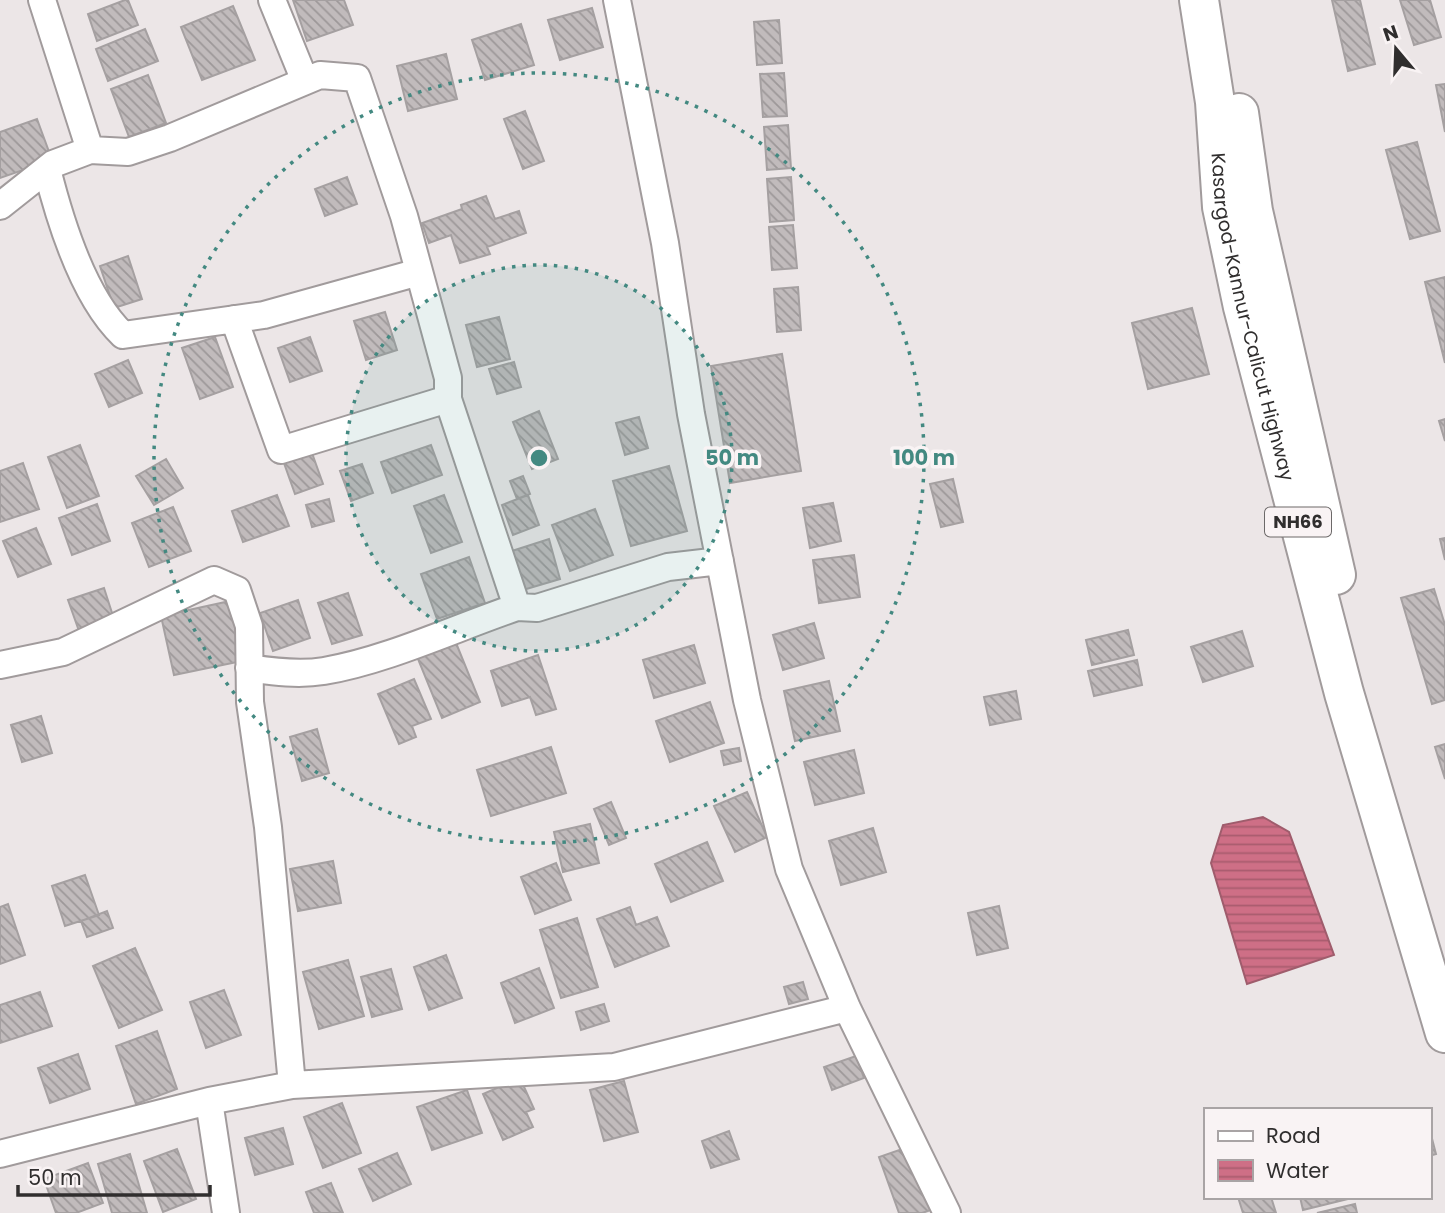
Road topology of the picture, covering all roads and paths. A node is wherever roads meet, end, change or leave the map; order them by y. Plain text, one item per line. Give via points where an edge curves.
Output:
1 (42, 0) edge
2 (272, 0) edge
3 (617, 0) edge
4 (1199, 0) edge
5 (1225, 0) edge
6 (304, 81) junction
7 (90, 150) junction
8 (47, 169) junction
9 (0, 206) edge
10 (419, 272) junction
11 (234, 319) junction
12 (448, 399) junction
13 (720, 561) junction
14 (517, 607) junction
15 (0, 665) edge
16 (249, 668) junction
17 (1445, 954) edge
18 (847, 1008) junction
19 (1445, 1033) edge
20 (292, 1085) junction
21 (209, 1101) junction
22 (0, 1154) edge
23 (226, 1213) edge
24 (947, 1213) edge

1 - 7 street
2 - 6 street
3 - 13 street
4 - 19 highway, Kasargod-Kannur-Calicut Highway / NH66 via 1215,102 1222,207 1243,307 1344,693
5 - 17 highway, Kasargod-Kannur-Calicut Highway / NH66 via 1254,211 1343,603
6 - 7 street via 128,152
6 - 10 street via 320,75 357,78
7 - 8 street
8 - 9 street
8 - 11 street via 56,207 89,285 110,323 123,335
10 - 11 street via 264,315
10 - 12 street via 448,378
11 - 12 street via 281,450
12 - 14 street
13 - 14 street via 668,567 537,608
13 - 18 street via 747,700 789,870
14 - 16 street via 323,671 279,673
15 - 16 street via 63,652 214,580 237,590 249,626
16 - 20 street
18 - 20 street via 614,1068
18 - 24 street
20 - 21 street
21 - 22 street
21 - 23 street

